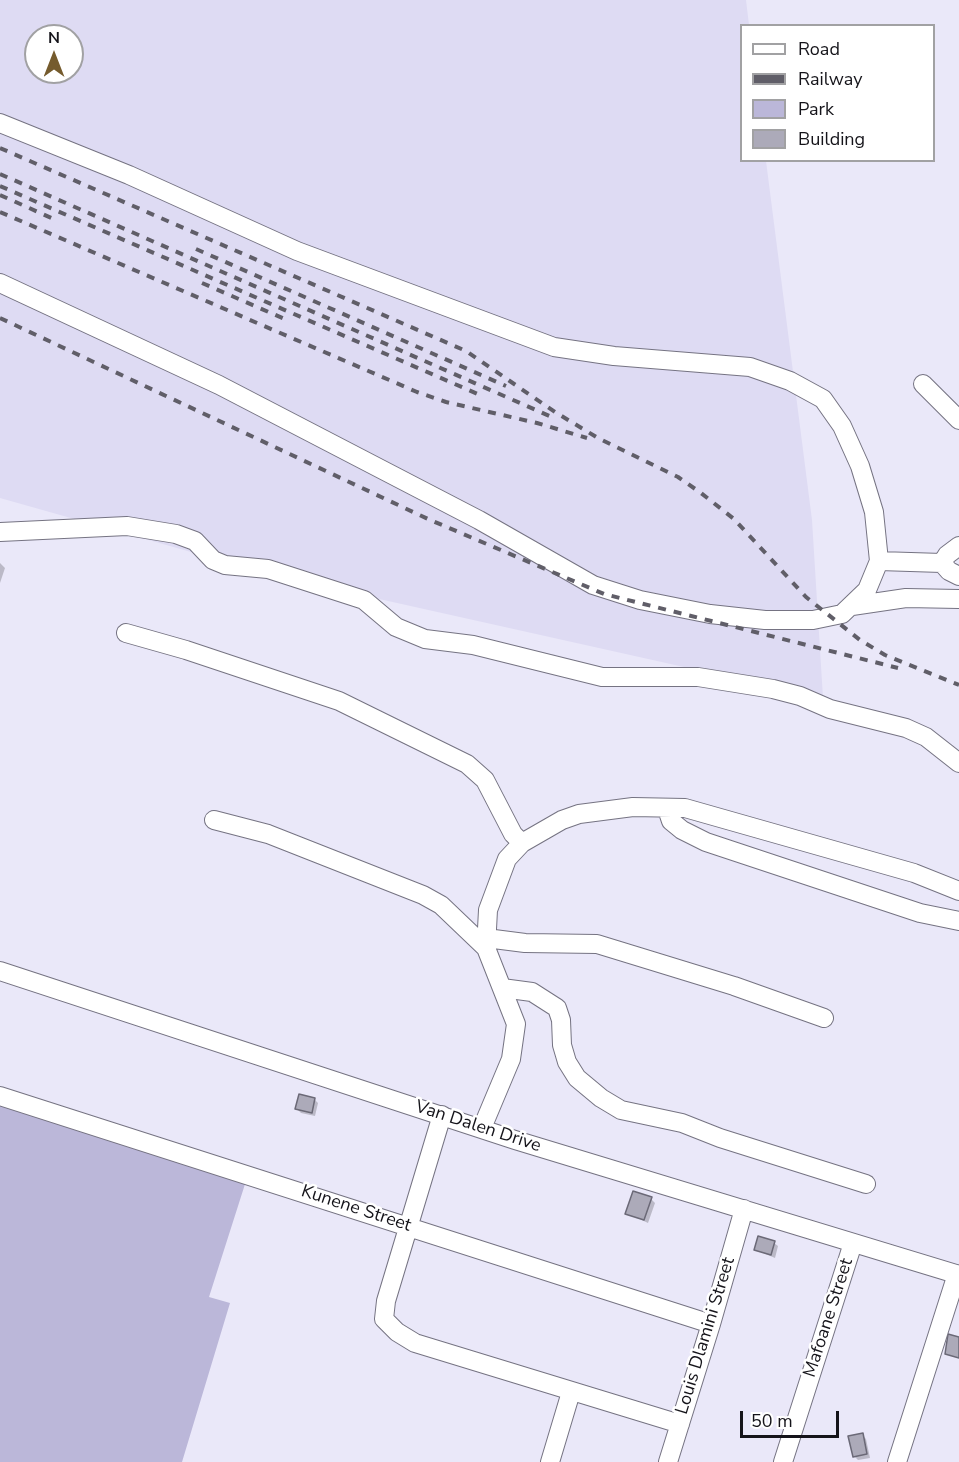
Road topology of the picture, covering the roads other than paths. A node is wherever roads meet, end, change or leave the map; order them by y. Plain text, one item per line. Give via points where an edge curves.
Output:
1 (0, 123) edge
2 (0, 283) edge
3 (923, 384) dead end
4 (959, 420) edge
5 (9, 532) edge
6 (959, 546) edge
7 (879, 561) junction
8 (942, 563) junction
9 (959, 576) edge
10 (959, 599) edge
11 (850, 606) junction
12 (126, 633) dead end
13 (959, 763) edge
14 (667, 809) junction
15 (214, 820) dead end
16 (522, 843) junction
17 (959, 891) edge
18 (959, 921) edge
19 (486, 943) junction
20 (0, 971) edge
21 (502, 988) junction
22 (824, 1018) dead end
23 (0, 1096) edge
24 (442, 1115) junction
25 (482, 1128) junction
26 (866, 1184) dead end
27 (744, 1209) junction
28 (410, 1226) junction
29 (853, 1243) junction
30 (958, 1274) edge
31 (711, 1324) junction
32 (571, 1392) junction
33 (680, 1424) junction
34 (550, 1462) edge
35 (668, 1462) edge
36 (783, 1462) edge
37 (897, 1462) edge

1 - 7 street via 129,175 297,251 554,347 750,367 790,381 823,399 842,426 874,512
2 - 11 street via 219,385 479,520 593,585 652,603 765,620 813,620 842,614
3 - 4 street
5 - 13 street via 127,526 176,534 195,541 213,560 225,565 268,569 364,600 396,627 426,639 473,645 602,677 698,677 773,689 830,709 906,728 926,737
6 - 8 street
7 - 8 street
7 - 11 street via 867,590
8 - 9 street
10 - 11 street via 906,598
12 - 16 street via 339,701 467,764 485,780 513,834
14 - 16 street via 633,807 579,814
14 - 17 street via 700,811 914,873
14 - 18 street via 671,821 706,842 920,913
15 - 19 street via 268,834 423,895
16 - 19 street via 507,858 488,910
19 - 21 street
19 - 22 street via 597,944
20 - 24 street, Van Dalen Drive
21 - 25 street via 516,1024 515,1042
21 - 26 street via 532,992 557,1008 562,1045 577,1078 621,1110 682,1123
23 - 28 street, Kunene Street
24 - 25 street, Van Dalen Drive
24 - 28 street
25 - 27 street, Van Dalen Drive
27 - 29 street, Van Dalen Drive
27 - 31 street, Louis Dlamini Street
28 - 31 street, Kunene Street
28 - 32 street via 384,1319 415,1343
29 - 30 street, Van Dalen Drive
29 - 36 street, Mafoane Street
30 - 37 street
31 - 33 street, Louis Dlamini Street
32 - 33 street
32 - 34 street
33 - 35 street, Louis Dlamini Street

